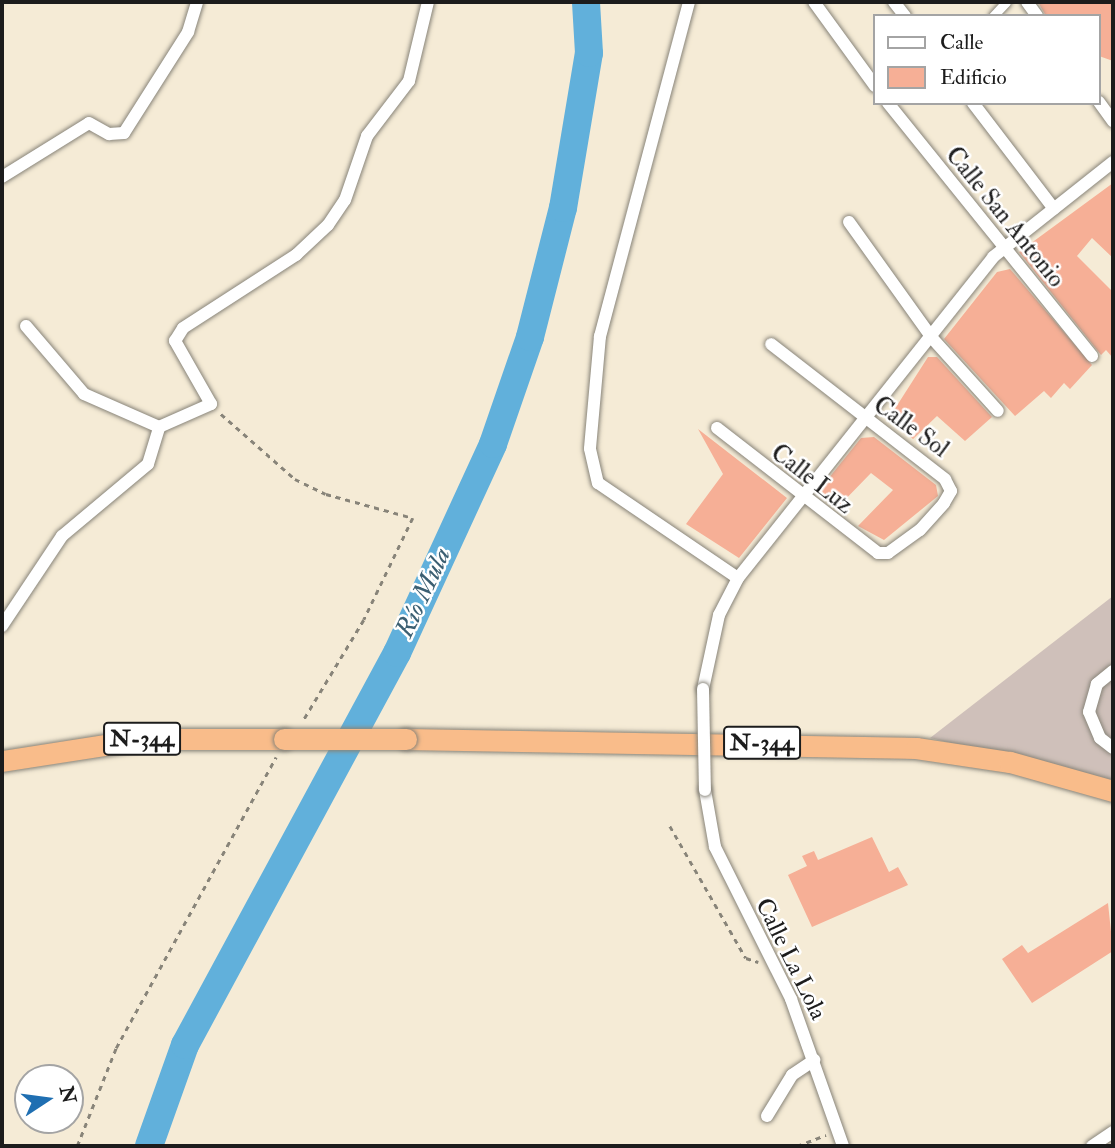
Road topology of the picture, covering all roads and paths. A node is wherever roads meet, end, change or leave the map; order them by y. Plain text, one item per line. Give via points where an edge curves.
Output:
1 (197, 2) edge
2 (428, 2) edge
3 (689, 2) edge
4 (814, 2) edge
5 (874, 85) edge
6 (889, 105) edge
7 (975, 105) edge
8 (1101, 105) edge
9 (1113, 121) edge
10 (1113, 162) edge
11 (2, 177) edge
12 (1054, 209) junction
13 (849, 222) dead end
14 (997, 253) junction
15 (26, 326) dead end
16 (932, 338) junction
17 (771, 344) dead end
18 (1092, 356) dead end
19 (998, 411) dead end
20 (865, 421) junction
21 (159, 427) junction
22 (717, 428) dead end
23 (802, 500) junction
24 (888, 553) joint
25 (738, 578) junction
26 (2, 626) edge
27 (1113, 671) edge
28 (1113, 748) edge
29 (2, 761) edge
30 (1113, 791) edge
31 (670, 826) dead end
32 (775, 968) junction
33 (814, 1060) junction
34 (767, 1116) dead end
35 (838, 1130) junction
36 (1113, 1132) edge
37 (797, 1146) edge
38 (843, 1146) edge
39 (1093, 1146) edge

1 - 11 street via 188,32 124,133 109,134 89,123
2 - 21 street via 409,81 367,136 345,200 296,255 183,328 175,341 178,353 211,404
3 - 25 street via 600,336 590,449 598,483
4 - 5 street
6 - 14 street, Calle San Antonio
7 - 12 street
8 - 9 street
10 - 12 street, Calle La Lola
12 - 14 street, Calle La Lola
13 - 16 street
14 - 16 street, Calle La Lola
14 - 18 street, Calle San Antonio
15 - 21 street via 84,394
16 - 19 street
16 - 20 street, Calle La Lola
17 - 20 street, Calle Sol
20 - 23 street, Calle La Lola
20 - 24 street, Calle Sol via 946,479 951,491 920,530
21 - 26 street via 148,464 62,536
22 - 23 street, Calle Luz
23 - 24 street, Calle Luz via 856,540
23 - 25 street, Calle La Lola
25 - 32 street, Calle La Lola, bridge via 719,615 704,689 705,790 715,847
27 - 28 street via 1097,684 1089,712 1100,738
29 - 30 highway, N-344, bridge via 142,739 916,748 1010,762
31 - 32 path via 746,958
32 - 33 street, Calle La Lola
33 - 34 street via 792,1075
33 - 35 street, Calle La Lola
35 - 37 path
35 - 38 street, Calle La Lola
36 - 39 street

